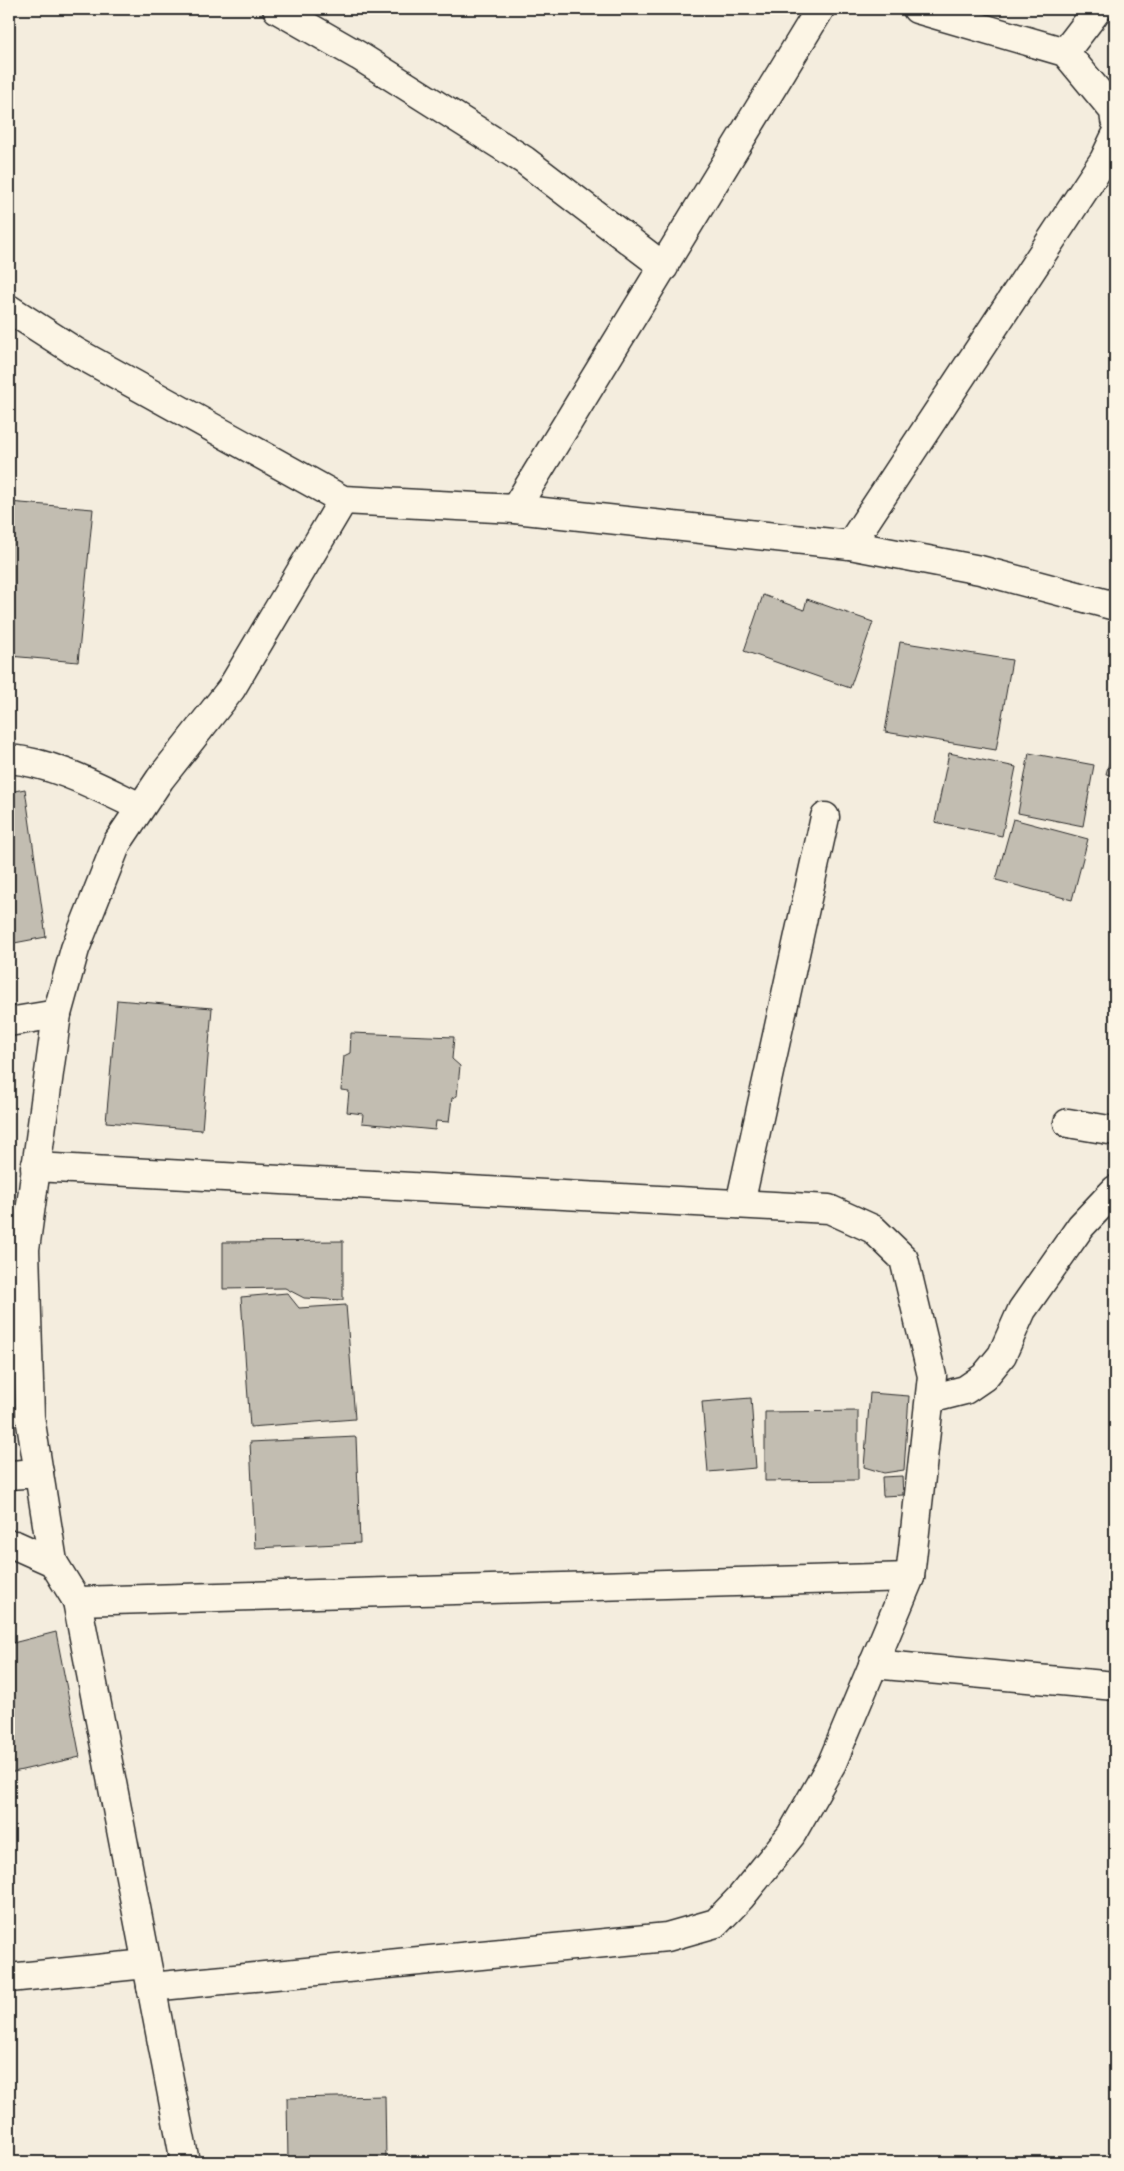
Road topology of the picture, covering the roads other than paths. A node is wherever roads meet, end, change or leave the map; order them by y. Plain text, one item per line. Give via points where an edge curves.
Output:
1 (277, 9) edge
2 (820, 9) edge
3 (917, 9) edge
4 (1098, 9) edge
5 (1065, 52) junction
6 (1115, 120) edge
7 (1115, 137) edge
8 (664, 267) junction
9 (9, 309) edge
10 (343, 500) junction
11 (515, 509) junction
12 (850, 545) junction
13 (1115, 606) edge
14 (9, 759) edge
15 (140, 807) junction
16 (825, 817) dead end
17 (57, 1014) junction
18 (9, 1022) edge
19 (1068, 1123) dead end
20 (1115, 1131) edge
21 (35, 1167) junction
22 (1115, 1190) edge
23 (740, 1204) junction
24 (930, 1399) junction
25 (39, 1473) junction
26 (9, 1475) edge
27 (9, 1545) edge
28 (53, 1562) junction
29 (910, 1577) junction
30 (77, 1601) junction
31 (872, 1664) junction
32 (1115, 1686) edge
33 (149, 1975) junction
34 (9, 1978) edge
35 (185, 2162) edge

1 - 8 street via 359,56 524,160
2 - 8 street
3 - 5 street
4 - 5 street
5 - 6 street via 1114,111
7 - 12 street via 1104,160
8 - 11 street
9 - 10 street via 76,352
10 - 11 street
10 - 15 street via 231,689
11 - 12 street
12 - 13 street via 980,570
14 - 15 street via 28,760 62,771
15 - 17 street via 118,843 97,890 75,949
16 - 23 street
17 - 18 street
17 - 21 street
19 - 20 street
21 - 23 street
21 - 25 street via 25,1249 30,1417
22 - 24 street via 1070,1241 1022,1310 1002,1355 984,1377 965,1390
23 - 24 street via 829,1209 873,1229 904,1259 932,1376
24 - 29 street
25 - 26 street
25 - 28 street
27 - 28 street
28 - 30 street
29 - 30 street
29 - 31 street
30 - 33 street
31 - 32 street
31 - 33 street via 832,1763 791,1835 716,1923 667,1937
33 - 34 street
33 - 35 street

